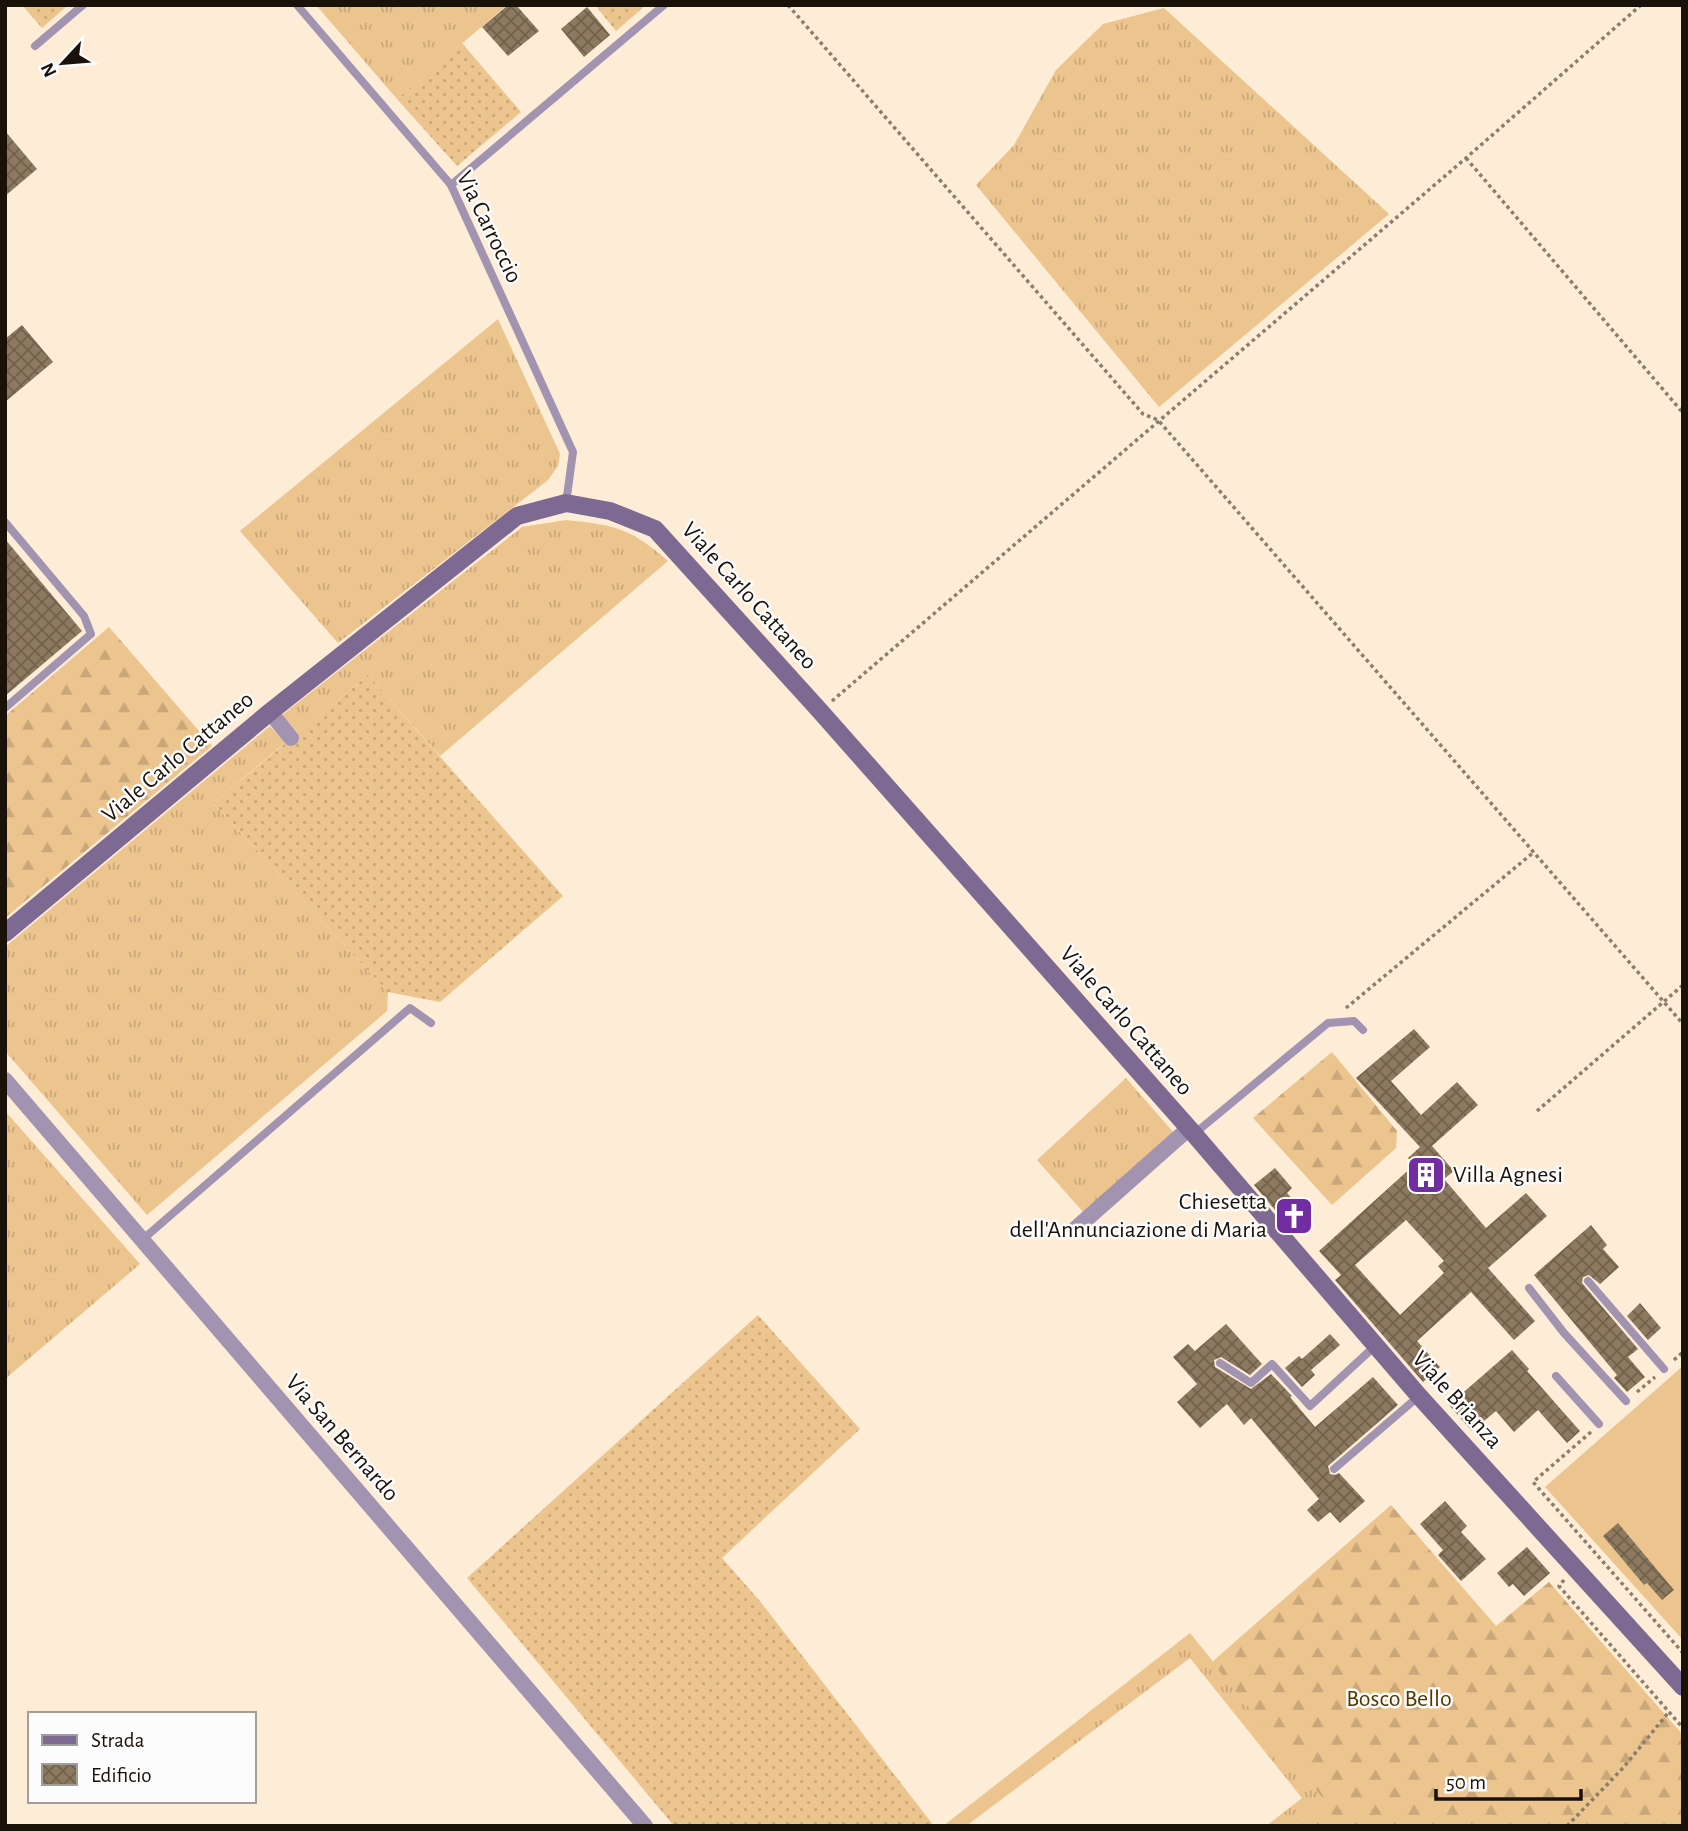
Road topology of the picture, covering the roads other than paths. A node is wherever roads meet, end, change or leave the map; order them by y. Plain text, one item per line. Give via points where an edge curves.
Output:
1 (83, 5) edge
2 (297, 5) edge
3 (664, 5) edge
4 (35, 46) dead end
5 (451, 185) junction
6 (566, 503) junction
7 (5, 522) edge
8 (5, 708) edge
9 (270, 712) junction
10 (291, 738) dead end
11 (5, 933) edge
12 (431, 1023) dead end
13 (1363, 1030) dead end
14 (5, 1080) edge
15 (1194, 1135) junction
16 (1073, 1231) dead end
17 (142, 1240) junction
18 (1588, 1281) dead end
19 (1529, 1288) dead end
20 (1375, 1346) junction
21 (1220, 1363) dead end
22 (1664, 1368) dead end
23 (1556, 1376) dead end
24 (1419, 1396) junction
25 (1626, 1401) dead end
26 (1600, 1424) dead end
27 (1334, 1469) dead end
28 (1683, 1687) edge
29 (645, 1826) edge

1 - 4 lane
2 - 5 lane, Via Carroccio
3 - 5 lane
5 - 6 lane, Via Carroccio via 573,452
6 - 9 street, Viale Carlo Cattaneo via 517,516
6 - 15 street, Viale Carlo Cattaneo via 655,528
7 - 8 lane via 84,616 91,634
9 - 10 street
9 - 11 street, Viale Carlo Cattaneo
12 - 17 lane via 410,1008
13 - 15 lane via 1354,1021 1328,1023
14 - 17 street, Via San Bernardo
15 - 16 street
15 - 20 street, Viale Brianza
17 - 29 street, Via San Bernardo
18 - 22 lane
19 - 25 lane
20 - 21 lane via 1310,1406 1272,1364 1251,1383
20 - 24 street, Viale Brianza
23 - 26 lane
24 - 27 lane
24 - 28 street, Viale Brianza

